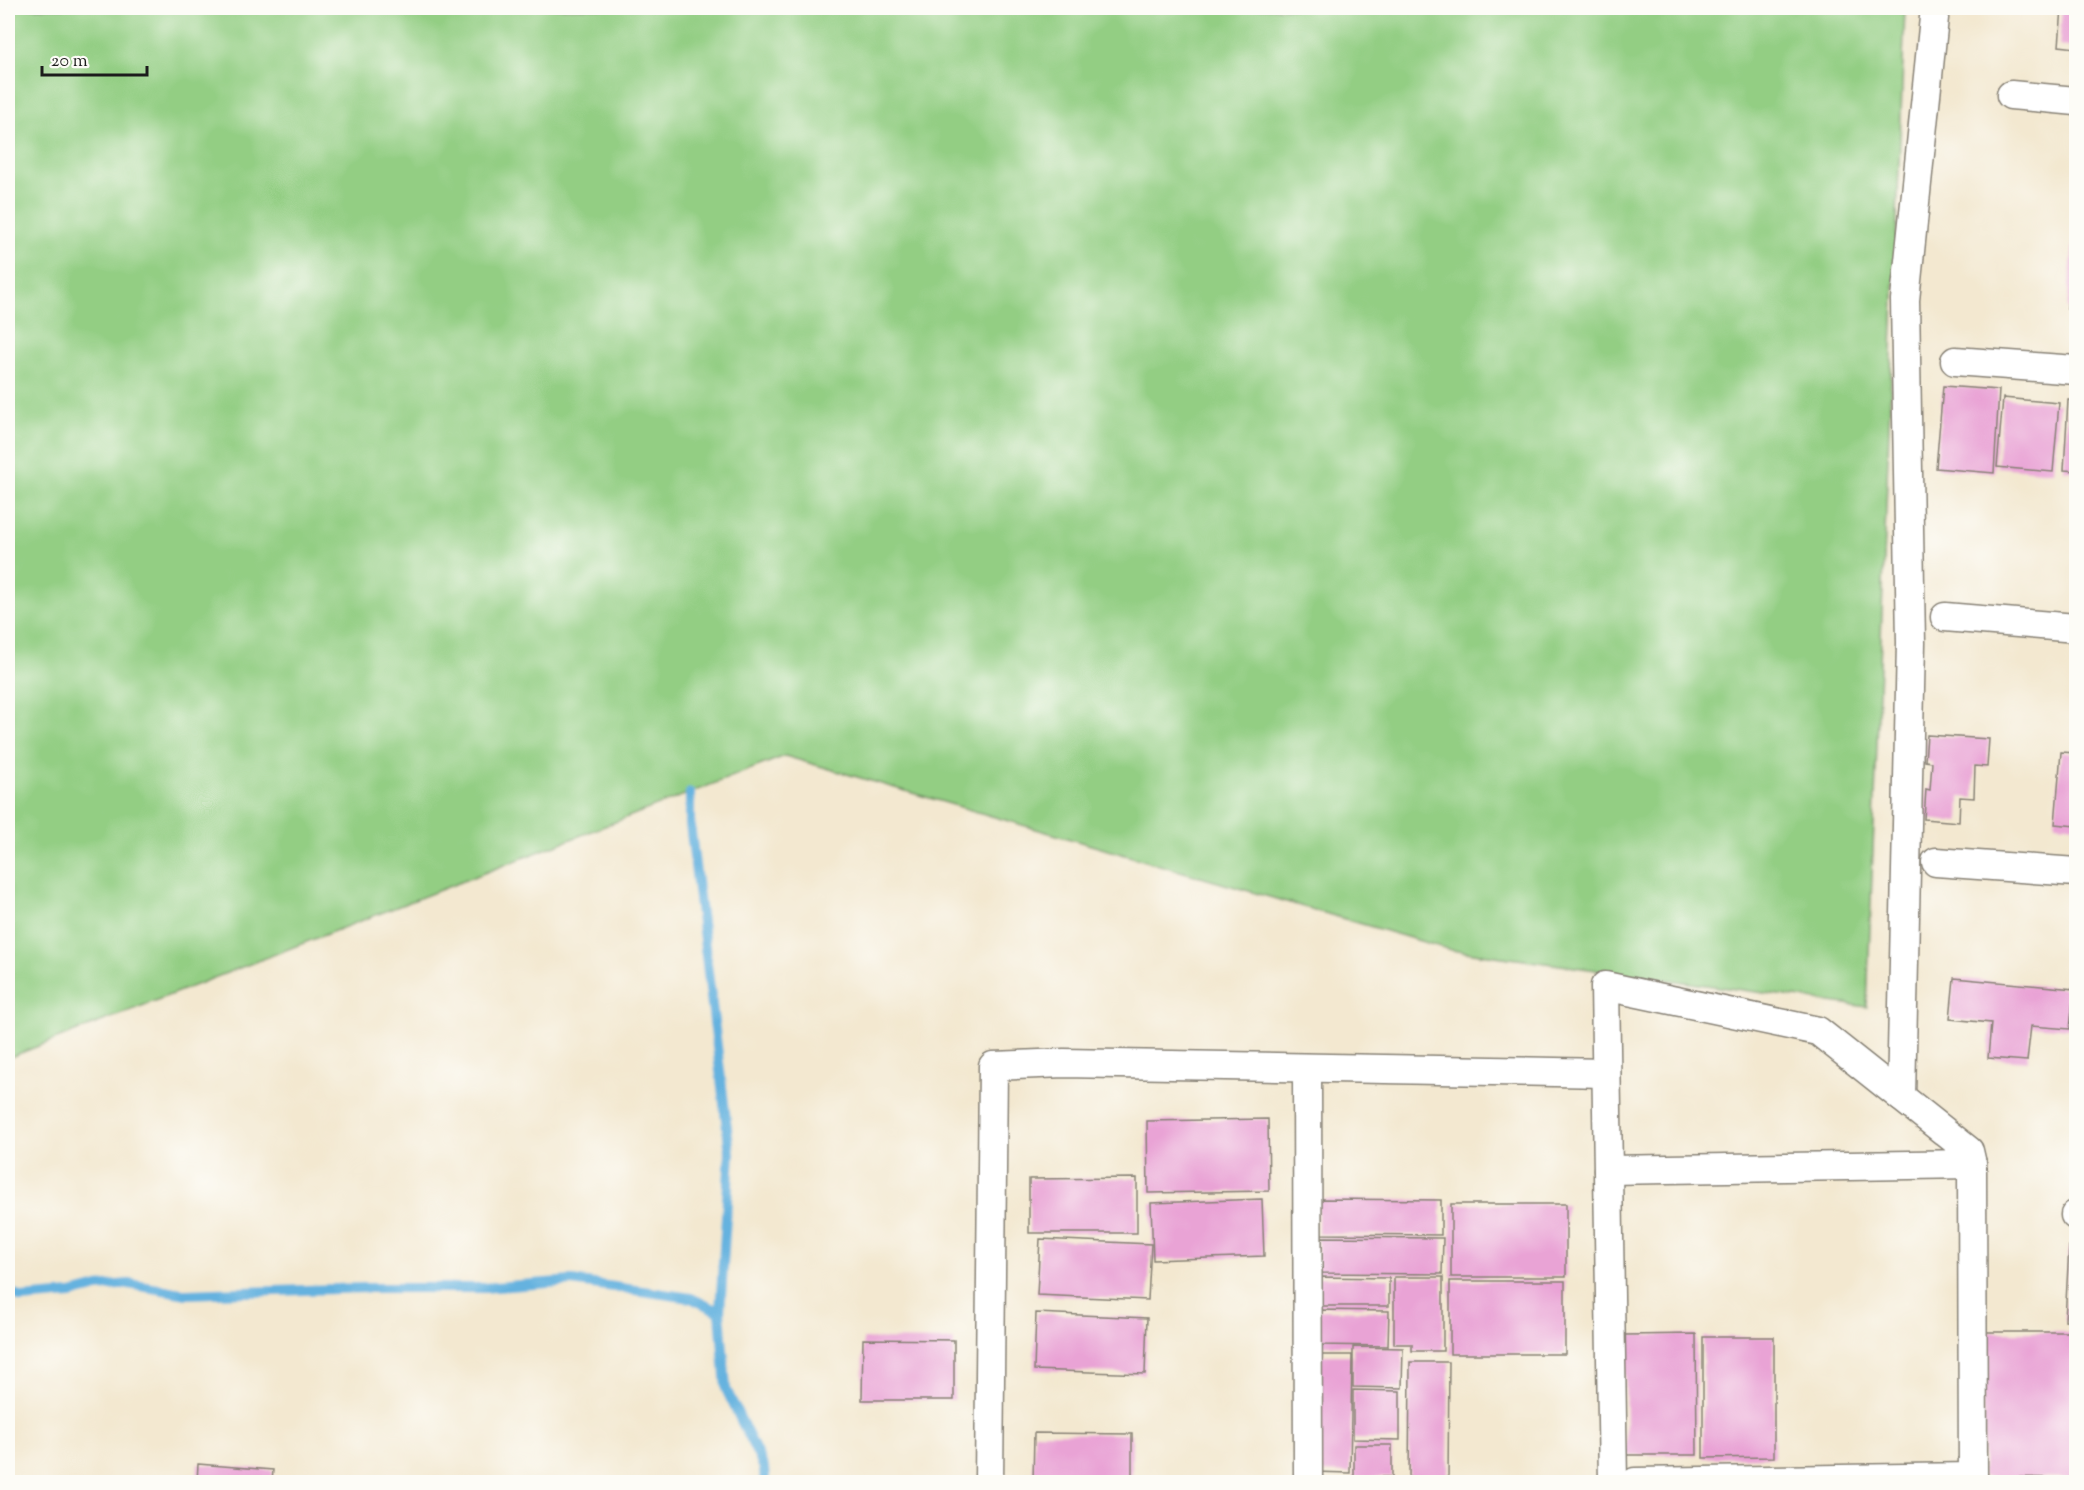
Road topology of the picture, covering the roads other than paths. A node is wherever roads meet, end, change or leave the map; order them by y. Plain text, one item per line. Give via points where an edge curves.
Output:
1 (1935, 8) edge
2 (2011, 95) dead end
3 (2076, 101) edge
4 (1955, 361) dead end
5 (2076, 370) edge
6 (1945, 617) dead end
7 (2076, 628) edge
8 (1936, 862) dead end
9 (2076, 872) edge
10 (1307, 1068) junction
11 (1606, 1073) junction
12 (1901, 1097) junction
13 (1972, 1164) junction
14 (1608, 1170) junction
15 (1973, 1480) edge
16 (989, 1482) edge
17 (1308, 1482) edge
18 (1613, 1482) edge
19 (1635, 1482) edge

1 - 12 street via 1905,300 1911,643
2 - 3 street
4 - 5 street
6 - 7 street
8 - 9 street
10 - 11 street
10 - 16 street via 993,1065
10 - 17 street
11 - 12 street via 1605,986 1818,1031
11 - 14 street
12 - 13 street via 1969,1151
13 - 14 street
13 - 15 street
14 - 18 street
15 - 19 street

